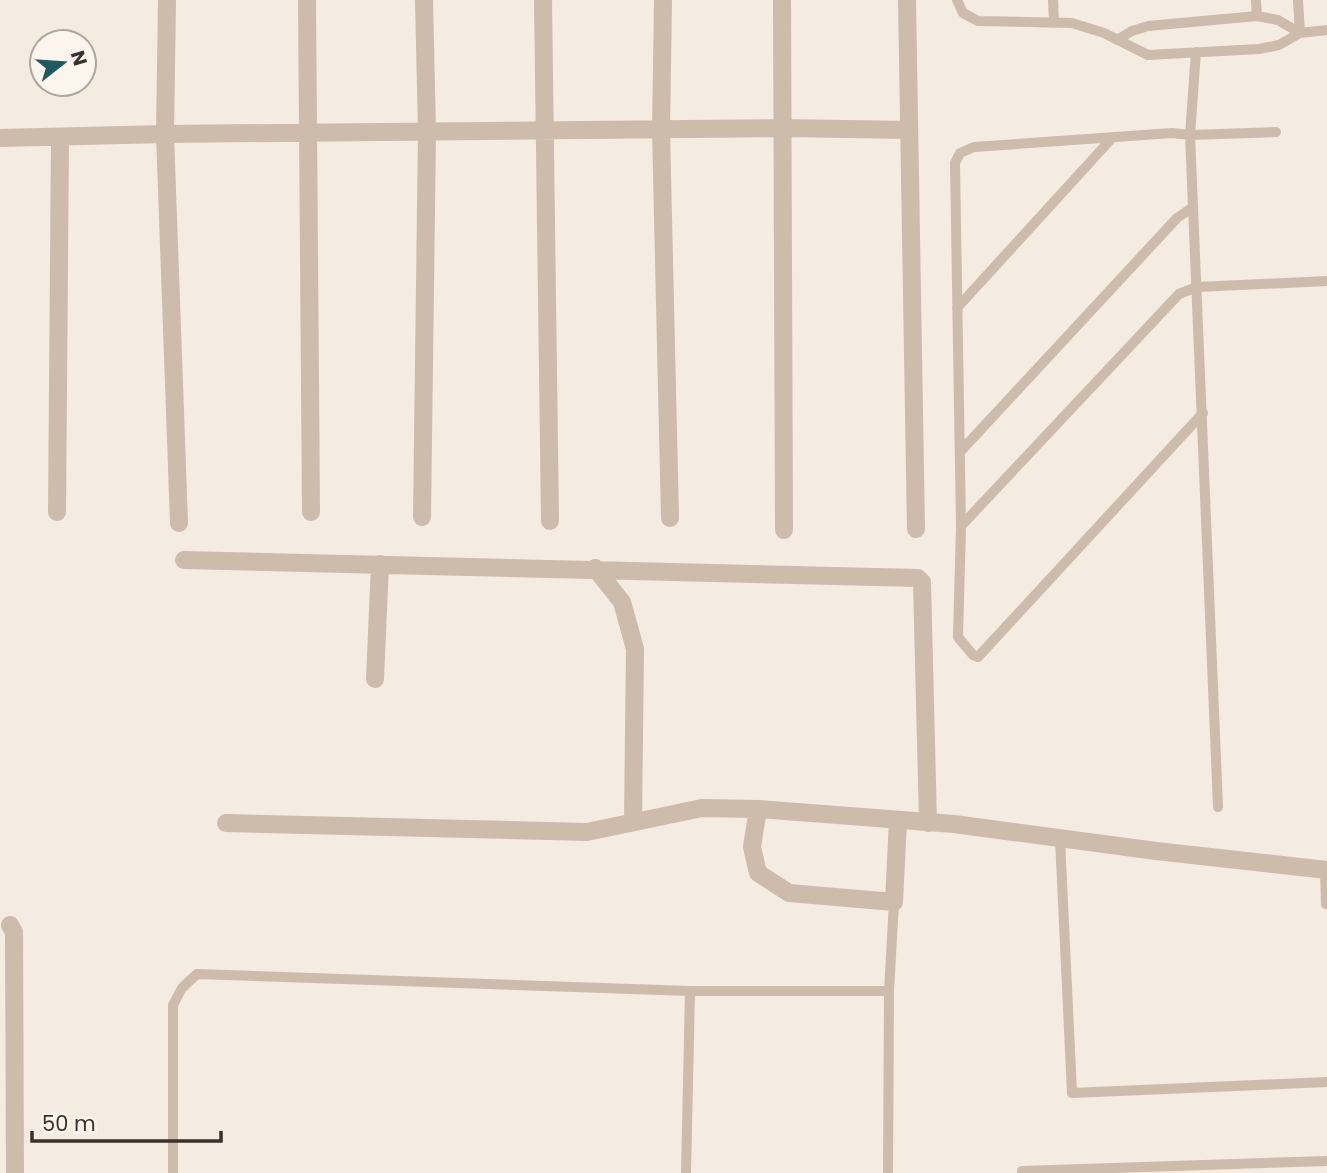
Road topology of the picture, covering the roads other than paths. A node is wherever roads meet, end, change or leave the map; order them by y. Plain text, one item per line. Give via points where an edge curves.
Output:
1 (167, 0) edge
2 (307, 0) edge
3 (424, 0) edge
4 (543, 0) edge
5 (663, 0) edge
6 (782, 0) edge
7 (907, 0) edge
8 (957, 0) edge
9 (1053, 0) edge
10 (1256, 0) edge
11 (1298, 0) edge
12 (1257, 16) junction
13 (1054, 21) junction
14 (1327, 30) edge
15 (1300, 33) junction
16 (1117, 40) junction
17 (1196, 52) junction
18 (783, 128) junction
19 (909, 130) junction
20 (544, 131) junction
21 (661, 131) junction
22 (427, 132) junction
23 (1276, 132) dead end
24 (309, 133) junction
25 (165, 134) junction
26 (1191, 135) junction
27 (60, 137) junction
28 (1114, 137) junction
29 (0, 138) edge
30 (1194, 207) junction
31 (1327, 281) edge
32 (1197, 286) junction
33 (957, 308) junction
34 (1203, 413) junction
35 (960, 452) junction
36 (57, 512) dead end
37 (311, 512) dead end
38 (422, 517) dead end
39 (670, 518) dead end
40 (550, 521) dead end
41 (180, 523) dead end
42 (961, 526) junction
43 (916, 529) dead end
44 (784, 530) dead end
45 (184, 560) dead end
46 (380, 564) junction
47 (595, 568) junction
48 (375, 679) dead end
49 (1218, 807) dead end
50 (758, 809) junction
51 (898, 820) junction
52 (633, 822) junction
53 (226, 823) dead end
54 (928, 823) junction
55 (1060, 839) junction
56 (1326, 870) edge
57 (894, 902) junction
58 (1326, 904) edge
59 (10, 925) dead end
60 (690, 991) junction
61 (889, 991) junction
62 (1327, 1082) edge
63 (1327, 1161) edge
64 (1022, 1171) edge
65 (15, 1173) edge
66 (173, 1173) edge
67 (686, 1173) edge
68 (888, 1173) edge

1 - 25 street
2 - 24 street
3 - 22 street
4 - 20 street
5 - 21 street
6 - 18 street
7 - 19 street
8 - 13 lane via 963,13 978,22
9 - 13 lane
10 - 12 lane
11 - 15 lane
12 - 15 lane via 1278,20
12 - 16 lane via 1148,26
13 - 16 lane via 1092,28
14 - 15 lane
15 - 17 lane via 1279,45 1259,49
16 - 17 lane via 1148,55
17 - 26 lane
18 - 19 street
18 - 21 street
18 - 44 street
19 - 43 street
20 - 21 street
20 - 22 street
20 - 40 street
21 - 39 street
22 - 24 street
22 - 38 street
23 - 26 lane
24 - 25 street
24 - 37 street
25 - 27 street
25 - 41 street
26 - 28 lane
26 - 30 lane
27 - 29 street
27 - 36 street
28 - 33 lane
28 - 33 lane via 974,147 960,153 955,163
30 - 32 lane
30 - 35 lane via 1177,218
31 - 32 lane
32 - 34 lane
32 - 42 lane via 1179,294
33 - 35 lane
34 - 42 lane via 978,657 958,637
34 - 49 lane
35 - 42 lane
45 - 46 street
46 - 47 street
46 - 48 street
47 - 52 street via 622,602 635,649
47 - 54 street via 920,579
50 - 51 street
50 - 52 street via 702,808
50 - 57 street via 752,847 758,873 789,893
51 - 54 street
51 - 57 street
52 - 53 street via 587,832
54 - 55 street
55 - 56 street
55 - 62 lane via 1072,1093
56 - 58 lane
57 - 61 lane
59 - 65 street
60 - 61 lane
60 - 66 lane via 197,974 173,1005
60 - 67 lane
61 - 68 lane
63 - 64 lane

